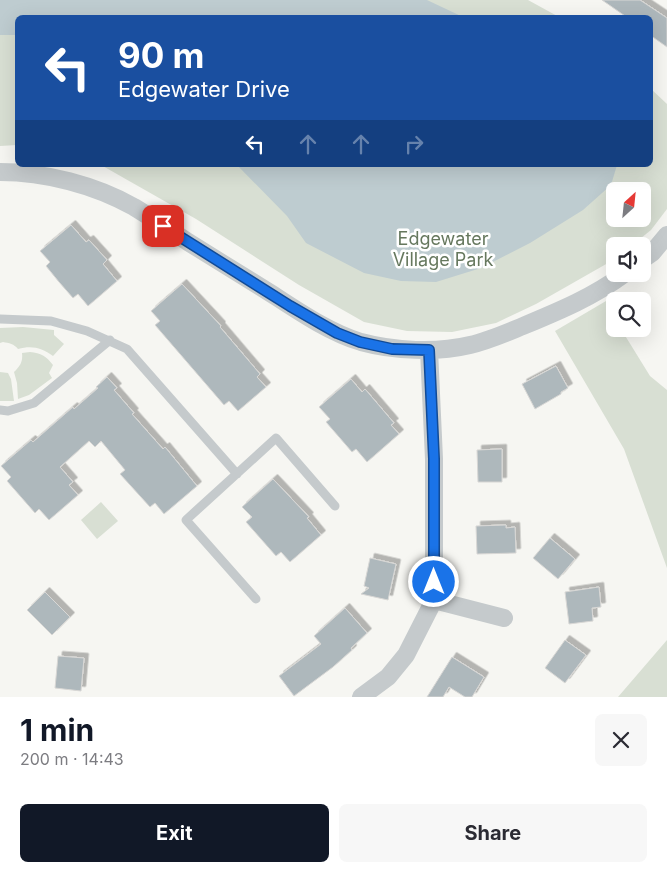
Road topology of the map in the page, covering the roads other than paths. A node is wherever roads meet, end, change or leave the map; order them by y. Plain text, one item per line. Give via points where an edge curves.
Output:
1 (0, 172) edge
2 (667, 235) edge
3 (651, 254) edge
4 (613, 282) edge
5 (0, 319) edge
6 (110, 340) junction
7 (429, 350) junction
8 (0, 410) edge
9 (237, 474) junction
10 (336, 506) dead end
11 (256, 599) dead end
12 (434, 600) junction
13 (504, 618) dead end
14 (362, 697) edge

1 - 7 street via 46,176 95,189 133,206 337,333 392,349
2 - 3 street
4 - 7 street via 564,310 514,330 469,346
5 - 6 lane via 51,321
6 - 8 lane via 34,403 8,411
6 - 9 lane via 126,349
7 - 12 street via 434,459
9 - 10 lane via 276,438
9 - 11 lane via 186,520
12 - 13 street
12 - 14 street via 406,655 388,677

